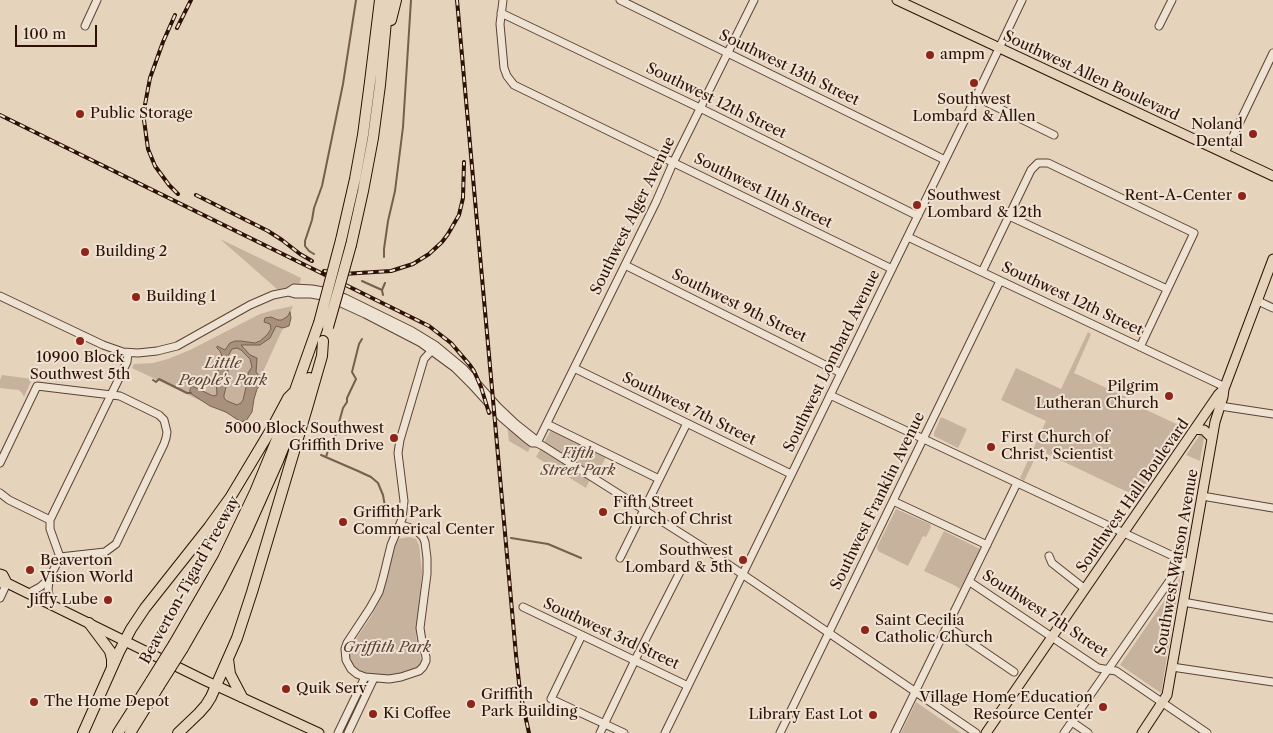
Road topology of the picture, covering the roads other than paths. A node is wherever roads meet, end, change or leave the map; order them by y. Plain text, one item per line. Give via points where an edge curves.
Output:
1 (97, 0) edge
2 (374, 0) edge
3 (380, 0) edge
4 (388, 0) edge
5 (396, 0) edge
6 (503, 0) edge
7 (620, 0) edge
8 (753, 0) edge
9 (896, 0) edge
10 (1022, 0) edge
11 (1172, 0) edge
12 (501, 13) junction
13 (377, 15) junction
14 (85, 26) dead end
15 (1159, 26) dead end
16 (385, 32) junction
17 (999, 48) junction
18 (727, 53) junction
19 (1273, 53) edge
20 (976, 97) junction
21 (700, 108) junction
22 (1054, 134) dead end
23 (1225, 154) junction
24 (945, 160) junction
25 (673, 162) junction
26 (1273, 176) edge
27 (918, 216) junction
28 (1009, 216) junction
29 (908, 237) junction
30 (346, 242) junction
31 (1273, 259) edge
32 (625, 265) junction
33 (892, 269) junction
34 (982, 272) junction
35 (1000, 281) junction
36 (1167, 289) junction
37 (0, 296) edge
38 (1258, 301) junction
39 (1273, 308) edge
40 (323, 325) junction
41 (323, 341) junction
42 (1140, 346) junction
43 (433, 348) junction
44 (128, 353) junction
45 (574, 368) junction
46 (841, 373) junction
47 (1224, 388) junction
48 (296, 390) junction
49 (111, 395) junction
50 (830, 395) junction
51 (1220, 406) junction
52 (1273, 414) edge
53 (687, 423) junction
54 (547, 424) junction
55 (1195, 429) junction
56 (1212, 438) junction
57 (924, 439) junction
58 (537, 443) junction
59 (0, 463) edge
60 (791, 474) junction
61 (659, 479) junction
62 (1017, 483) junction
63 (0, 493) edge
64 (1202, 496) junction
65 (893, 501) junction
66 (1273, 508) edge
67 (644, 510) junction
68 (50, 520) junction
69 (400, 525) junction
70 (1124, 533) junction
71 (987, 545) junction
72 (1048, 556) dead end
73 (60, 557) junction
74 (620, 558) dead end
75 (1190, 564) junction
76 (682, 568) dead end
77 (0, 574) edge
78 (742, 574) junction
79 (48, 579) junction
80 (970, 582) junction
81 (4, 583) edge
82 (1086, 589) junction
83 (29, 593) junction
84 (0, 598) edge
85 (1183, 602) junction
86 (52, 605) junction
87 (523, 608) dead end
88 (1273, 618) edge
89 (89, 623) junction
90 (948, 626) junction
91 (829, 634) junction
92 (582, 636) junction
93 (1052, 638) junction
94 (124, 641) junction
95 (178, 646) junction
96 (228, 658) junction
97 (636, 660) junction
98 (1172, 667) junction
99 (112, 668) junction
100 (1107, 670) junction
101 (1014, 672) dead end
102 (365, 676) junction
103 (374, 678) junction
104 (1273, 682) edge
105 (155, 684) junction
106 (216, 685) junction
107 (688, 686) junction
108 (916, 693) junction
109 (242, 697) junction
110 (1163, 703) junction
111 (1072, 722) junction
112 (605, 724) junction
113 (83, 733) edge
114 (118, 733) edge
115 (130, 733) edge
116 (178, 733) edge
117 (319, 733) edge
118 (338, 733) edge
119 (348, 733) edge
120 (600, 733) edge
121 (624, 733) edge
122 (665, 733) edge
123 (780, 733) edge
124 (896, 733) edge
125 (976, 733) edge
126 (986, 733) edge
127 (1064, 733) edge
128 (1088, 733) edge
129 (1142, 733) edge
130 (1207, 733) edge

1 - 14 street
2 - 13 highway
3 - 13 highway, Beaverton-Tigard Freeway
4 - 16 highway, Beaverton-Tigard Freeway
5 - 16 highway
6 - 12 street
7 - 18 street, Southwest 13th Street
8 - 18 street, Southwest Alger Avenue
9 - 17 main road, Southwest Allen Boulevard
10 - 17 street, Southwest Lombard Avenue
11 - 15 street
12 - 21 street, Southwest 12th Street
12 - 25 street, Southwest 11th Street via 504,68 514,85
13 - 30 highway, Beaverton-Tigard Freeway
16 - 30 highway, Beaverton-Tigard Freeway via 373,138 363,191
17 - 20 street, Southwest Lombard Avenue
17 - 23 main road, Southwest Allen Boulevard
18 - 21 street, Southwest Alger Avenue
18 - 24 street, Southwest 13th Street
19 - 23 street
20 - 22 street
20 - 24 street, Southwest Lombard Avenue
21 - 25 street, Southwest Alger Avenue
21 - 27 street, Southwest 12th Street
23 - 26 main road, Southwest Allen Boulevard
24 - 27 street, Southwest Lombard Avenue
25 - 32 street, Southwest Alger Avenue
25 - 33 street, Southwest 11th Street
27 - 29 street, Southwest Lombard Avenue
28 - 34 street
28 - 36 street
28 - 36 street via 1031,170 1038,163 1048,163 1194,233
29 - 33 street, Southwest Lombard Avenue
29 - 34 street, Southwest 12th Street
30 - 40 highway, Beaverton-Tigard Freeway, bridge
31 - 38 main road, Southwest Hall Boulevard
32 - 45 street, Southwest Alger Avenue
32 - 46 street, Southwest 9th Street
33 - 46 street, Southwest Lombard Avenue
34 - 35 street, Southwest 12th Street
35 - 42 street, Southwest 12th Street
35 - 57 street, Southwest Franklin Avenue
36 - 42 street
37 - 44 street via 103,346
38 - 39 street
38 - 47 main road, Southwest Hall Boulevard
40 - 41 highway, Beaverton-Tigard Freeway
40 - 48 highway, Beaverton-Tigard Freeway
41 - 95 highway, Beaverton-Tigard Freeway via 288,435 245,535 218,587
41 - 96 highway via 322,356 299,434 242,623
42 - 47 street, Southwest 12th Street
43 - 44 street via 412,331 337,295 294,288 258,300 176,346
43 - 58 street via 508,424 532,443
43 - 69 street via 424,359 400,440 398,453 404,509
44 - 49 street
45 - 53 street, Southwest 7th Street
45 - 54 street, Southwest Alger Avenue
46 - 50 street, Southwest Lombard Avenue
47 - 51 main road, Southwest Watson Avenue
47 - 55 main road, Southwest Hall Boulevard
48 - 94 highway via 288,398 230,498
48 - 95 highway, Beaverton-Tigard Freeway via 255,492
49 - 59 street via 38,386
49 - 68 street
49 - 73 street via 120,396 159,415 166,424 166,438 116,544 105,552
50 - 57 street
50 - 60 street, Southwest Lombard Avenue
51 - 52 street
51 - 56 main road, Southwest Watson Avenue
53 - 60 street, Southwest 7th Street
53 - 61 street
54 - 58 street, Southwest Alger Avenue
54 - 61 street
55 - 56 main road via 1204,430
55 - 70 main road, Southwest Hall Boulevard
56 - 64 main road, Southwest Watson Avenue
57 - 62 street
57 - 65 street, Southwest Franklin Avenue
58 - 67 street
60 - 78 street, Southwest Lombard Avenue
61 - 67 street
62 - 70 street
62 - 71 street
63 - 68 street
64 - 66 street
64 - 75 main road, Southwest Watson Avenue
65 - 71 street
65 - 91 street, Southwest Franklin Avenue
67 - 74 street
67 - 78 street
68 - 73 street
69 - 102 street via 391,544 379,592 345,650 351,669
69 - 103 street via 418,532 425,542 427,574 420,628 426,661 418,671 406,676
70 - 75 street
70 - 82 main road, Southwest Hall Boulevard
71 - 80 street
72 - 82 street via 1052,563
73 - 79 street
75 - 85 main road, Southwest Watson Avenue
75 - 100 street via 1177,570
76 - 97 street
77 - 81 main road
78 - 91 street
78 - 107 street, Southwest Lombard Avenue
79 - 83 street
79 - 86 street
80 - 90 street
80 - 93 street, Southwest 7th Street
81 - 83 main road
81 - 84 street
82 - 93 main road, Southwest Hall Boulevard
83 - 86 main road
85 - 88 street
85 - 98 main road, Southwest Watson Avenue
86 - 89 main road
87 - 92 street, Southwest 3rd Street
89 - 94 main road
89 - 99 highway via 110,651
90 - 101 street
90 - 108 street
91 - 108 street
91 - 123 street, Southwest Franklin Avenue
92 - 97 street, Southwest 3rd Street
92 - 112 street via 551,699
93 - 100 street, Southwest 7th Street via 1098,668
93 - 126 main road, Southwest Hall Boulevard
94 - 99 highway
94 - 106 main road
95 - 105 highway, Beaverton-Tigard Freeway, bridge
96 - 106 highway
96 - 109 highway via 230,674
97 - 107 street, Southwest 3rd Street
97 - 112 street
98 - 104 street
98 - 110 main road, Southwest Watson Avenue
99 - 113 highway
100 - 110 street, Southwest 7th Street via 1116,671
100 - 111 street
102 - 103 street
102 - 118 street
103 - 119 street
105 - 114 highway, Beaverton-Tigard Freeway
105 - 115 highway, Beaverton-Tigard Freeway
106 - 109 main road
106 - 116 highway via 200,713
107 - 122 street, Southwest Lombard Avenue
108 - 124 street
108 - 125 street
109 - 117 main road
110 - 129 main road, Southwest Watson Avenue
110 - 130 street, Southwest 7th Street
111 - 127 street
111 - 128 street
112 - 120 street
112 - 121 street

